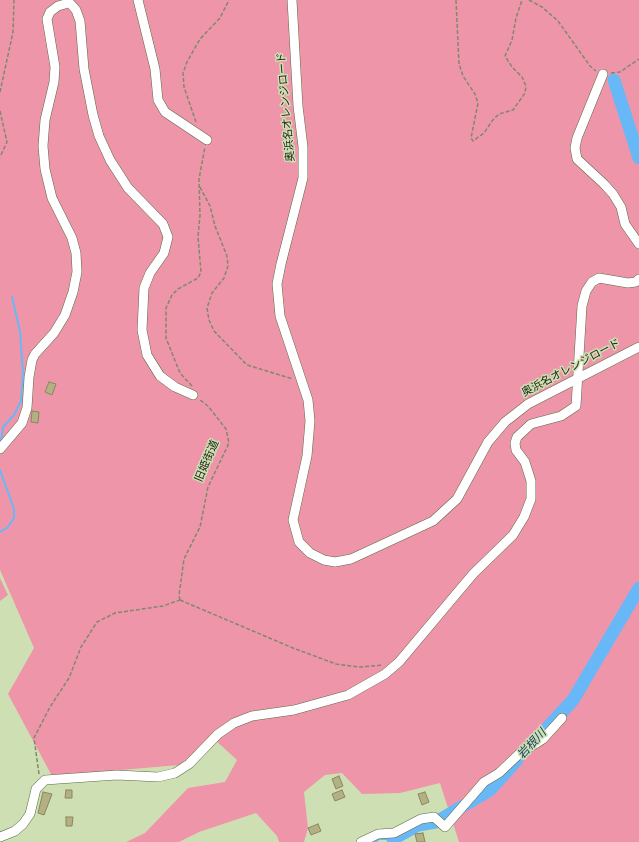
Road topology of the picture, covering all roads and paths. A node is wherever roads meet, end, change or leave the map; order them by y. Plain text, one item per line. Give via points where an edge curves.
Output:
1 (14, 0) edge
2 (68, 0) edge
3 (138, 0) edge
4 (229, 0) edge
5 (292, 0) edge
6 (456, 0) edge
7 (522, 0) edge
8 (529, 0) edge
9 (639, 59) edge
10 (603, 74) junction
11 (0, 92) edge
12 (0, 112) edge
13 (197, 124) dead end
14 (207, 140) joint
15 (0, 158) edge
16 (199, 186) junction
17 (639, 244) edge
18 (639, 279) edge
19 (639, 346) edge
20 (577, 379) junction
21 (303, 381) junction
22 (193, 395) junction
23 (0, 449) edge
24 (180, 600) junction
25 (399, 662) junction
26 (562, 718) dead end
27 (40, 784) junction
28 (0, 837) edge
29 (361, 842) edge

1 - 11 path via 13,32
2 - 22 street via 80,21 84,69 99,136 110,160 128,188 163,224 168,238 164,253 150,272 144,288 142,330 147,355 160,376 175,387
2 - 23 street via 50,12 46,19 55,66 45,120 44,146 45,169 52,198 72,238 77,272 65,315 32,360 27,408 22,423
3 - 14 street via 155,69 158,100 165,112
4 - 13 path via 220,18 200,38 183,73 184,86
5 - 21 street, 奥浜名オレンジロード via 303,178 277,284 280,316
6 - 7 path via 459,64 478,103 471,138 473,141 484,133 499,114 513,110 525,93 526,86 522,77 505,56 512,40
8 - 10 path via 558,21 590,66
9 - 10 path via 620,72
10 - 17 street via 577,138 577,159 613,194 621,207 625,224
12 - 15 path via 7,142
14 - 16 path, 旧姫街道
16 - 21 path via 210,206 228,261 224,278 212,294 207,308 214,331 246,365
16 - 22 path, 旧姫街道 via 198,237 201,272 198,278 172,295 166,308 166,338 180,373 192,385
18 - 20 street via 628,284 599,278 592,282 582,306
19 - 20 street, 奥浜名オレンジロード
20 - 21 street, 奥浜名オレンジロード via 528,404 504,422 488,442 457,499 433,521 351,560 335,562 310,553 299,542 293,520 307,456 310,421
20 - 25 street via 576,406 570,412 531,424 517,437 516,450 525,462 531,481 531,499 513,535 473,574
22 - 24 path, 旧姫街道 via 208,406 226,429 229,443 208,487 200,527 184,559
24 - 25 path via 336,664 371,667
24 - 27 path via 163,606 114,613 97,622 81,647 69,678 34,738
25 - 27 street via 385,674 348,696 294,710 252,716 234,724 218,734 189,764 171,775 50,779
26 - 29 street via 543,739 519,754 500,773 484,782 444,827 434,817 421,819 394,833 378,834
27 - 28 street via 36,789 30,814 23,824

